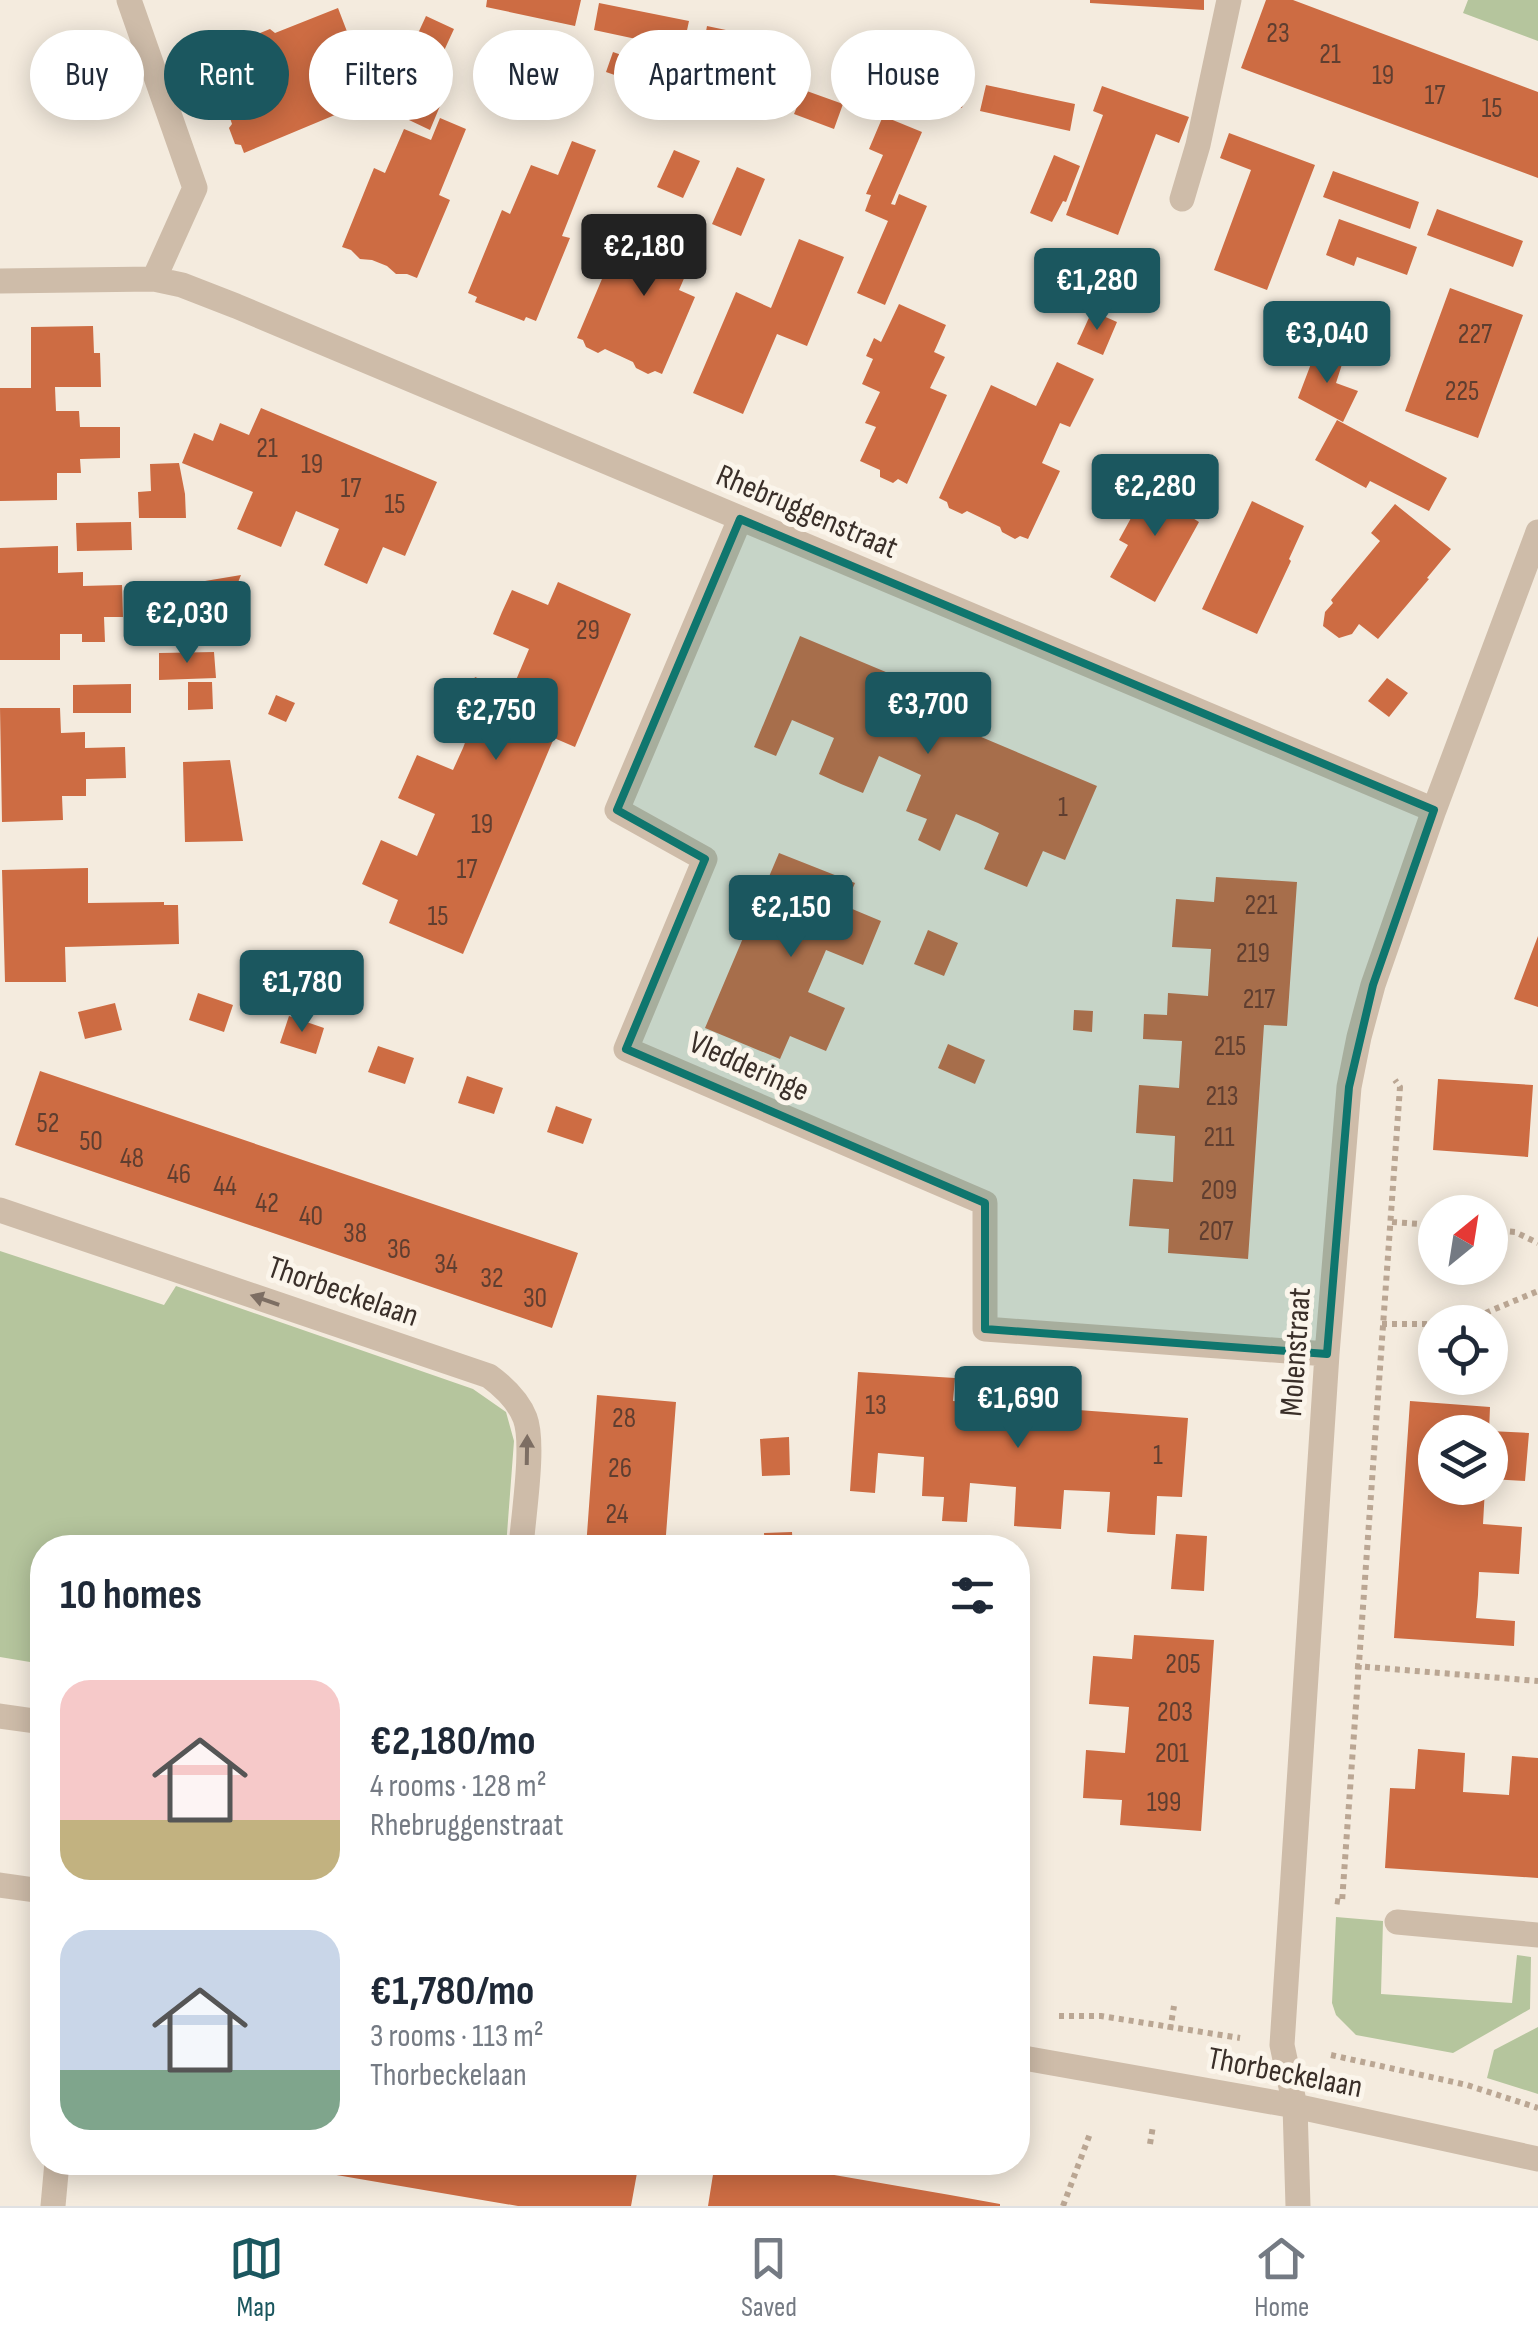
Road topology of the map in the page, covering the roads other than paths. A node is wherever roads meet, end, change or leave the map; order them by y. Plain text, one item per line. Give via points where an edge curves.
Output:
1 (129, 0) edge
2 (1229, 0) edge
3 (1182, 199) dead end
4 (154, 279) junction
5 (0, 280) edge
6 (740, 520) junction
7 (1538, 532) edge
8 (1434, 810) junction
9 (0, 1210) edge
10 (1327, 1354) junction
11 (522, 1535) edge
12 (0, 1716) edge
13 (30, 1720) edge
14 (0, 1884) edge
15 (30, 1889) edge
16 (1396, 1922) dead end
17 (1538, 1935) edge
18 (1030, 2060) edge
19 (1295, 2106) junction
20 (1538, 2158) edge
21 (57, 2175) edge
22 (53, 2206) edge
23 (1298, 2206) edge

1 - 4 street via 195,188
2 - 3 street
4 - 5 street, Rhebruggenstraat
4 - 6 street, Rhebruggenstraat via 236,306
6 - 8 street, Rhebruggenstraat
6 - 10 street, Vledderinge via 617,810 705,860 626,1048 985,1204 985,1329
7 - 8 street, Molenstraat
8 - 10 street, Molenstraat via 1373,985 1349,1087
11 -> 9 street, Thorbeckelaan via 525,1419 488,1376
10 - 19 street, Molenstraat via 1282,2045
12 - 13 street
14 - 15 street
16 - 17 street
18 - 19 street, Thorbeckelaan
19 - 20 street, Thorbeckelaan
19 - 23 street, Molenstraat
21 - 22 street

